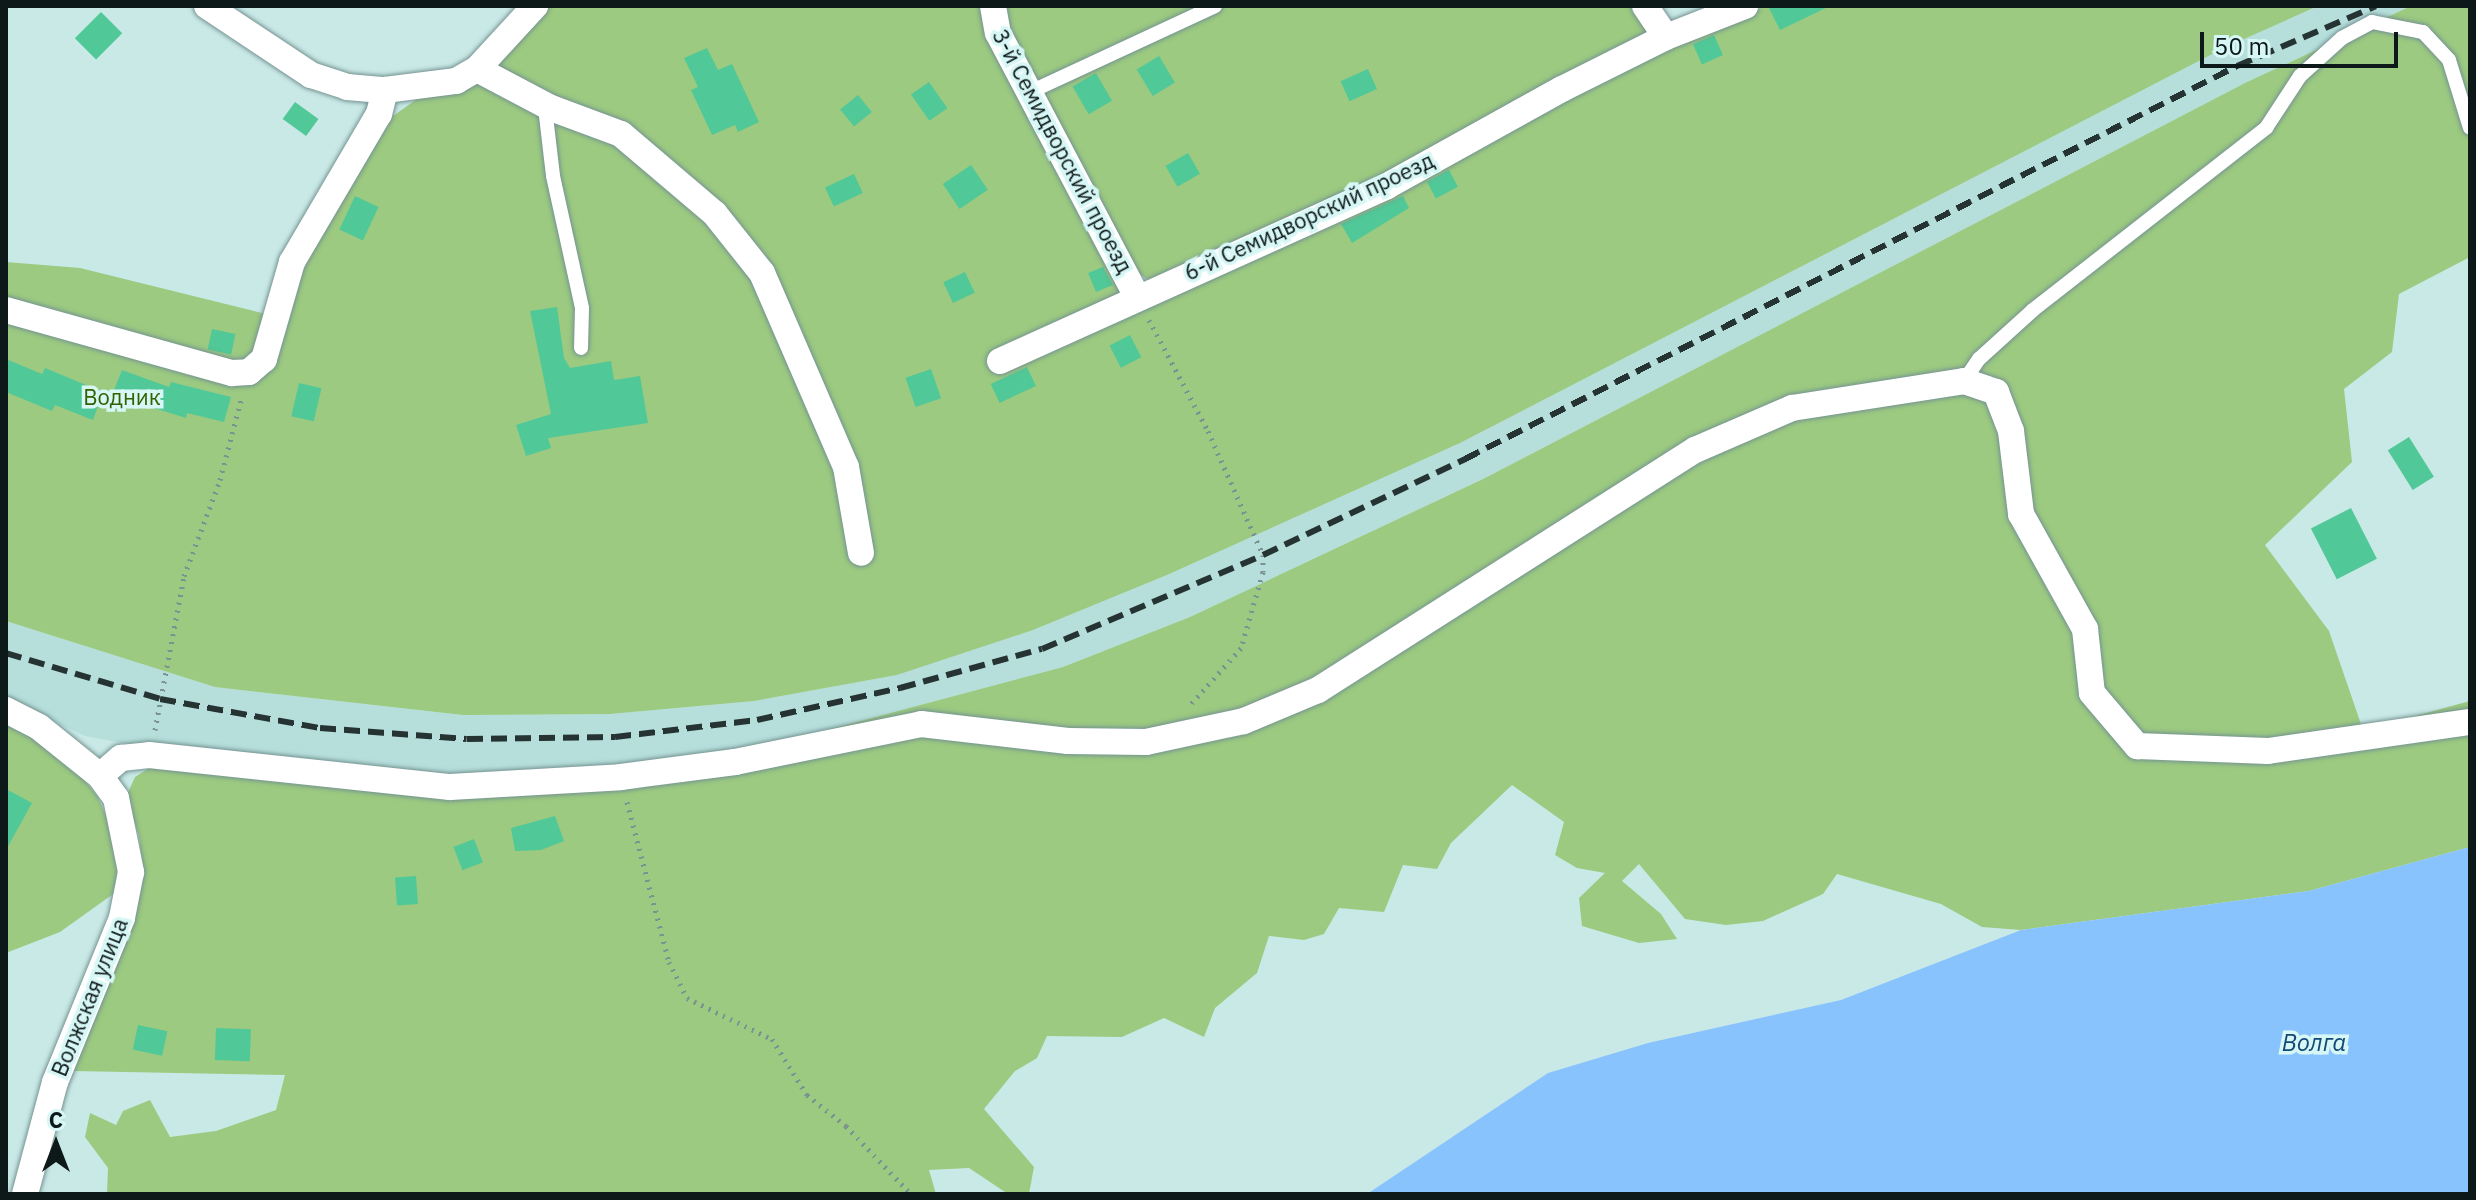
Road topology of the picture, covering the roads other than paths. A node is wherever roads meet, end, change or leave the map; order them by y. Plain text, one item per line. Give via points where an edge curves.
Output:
1 (207, 6) edge
2 (535, 6) edge
3 (993, 6) edge
4 (1215, 6) edge
5 (1645, 6) edge
6 (1745, 6) edge
7 (1666, 37) junction
8 (466, 75) junction
9 (385, 90) junction
10 (1030, 92) junction
11 (551, 108) junction
12 (2470, 128) edge
13 (1136, 295) junction
14 (6, 310) edge
15 (581, 348) dead end
16 (1000, 361) dead end
17 (1964, 381) junction
18 (861, 553) dead end
19 (6, 710) edge
20 (2470, 722) edge
21 (100, 776) junction
22 (25, 1194) edge

1 - 9 street via 311,75 347,87
2 - 8 street
3 - 10 street, 3-й Семидворский проезд via 998,33
4 - 10 lane
5 - 7 street
6 - 7 street, 6-й Семидворский проезд
7 - 13 street, 6-й Семидворский проезд via 1387,186
8 - 9 street
8 - 11 street
9 - 14 street via 379,114 292,262 264,359 249,372 232,373
10 - 13 street, 3-й Семидворский проезд
11 - 15 lane via 546,116 553,176 582,308
11 - 18 street via 621,134 715,214 762,273 846,467
12 - 17 lane via 2449,60 2423,32 2372,22 2342,38 2300,76 2266,128 2033,310 1979,359
13 - 16 street, 6-й Семидворский проезд
17 - 20 street via 1996,392 2011,431 2021,514 2085,629 2092,693 2137,746 2268,751
17 - 21 street via 1792,408 1695,450 1318,690 1244,721 1146,742 1068,741 921,724 735,762 621,777 450,787 149,755 121,758
19 - 21 street, Волжская улица via 39,727
21 - 22 street, Волжская улица via 116,798 131,872 122,918 55,1082

